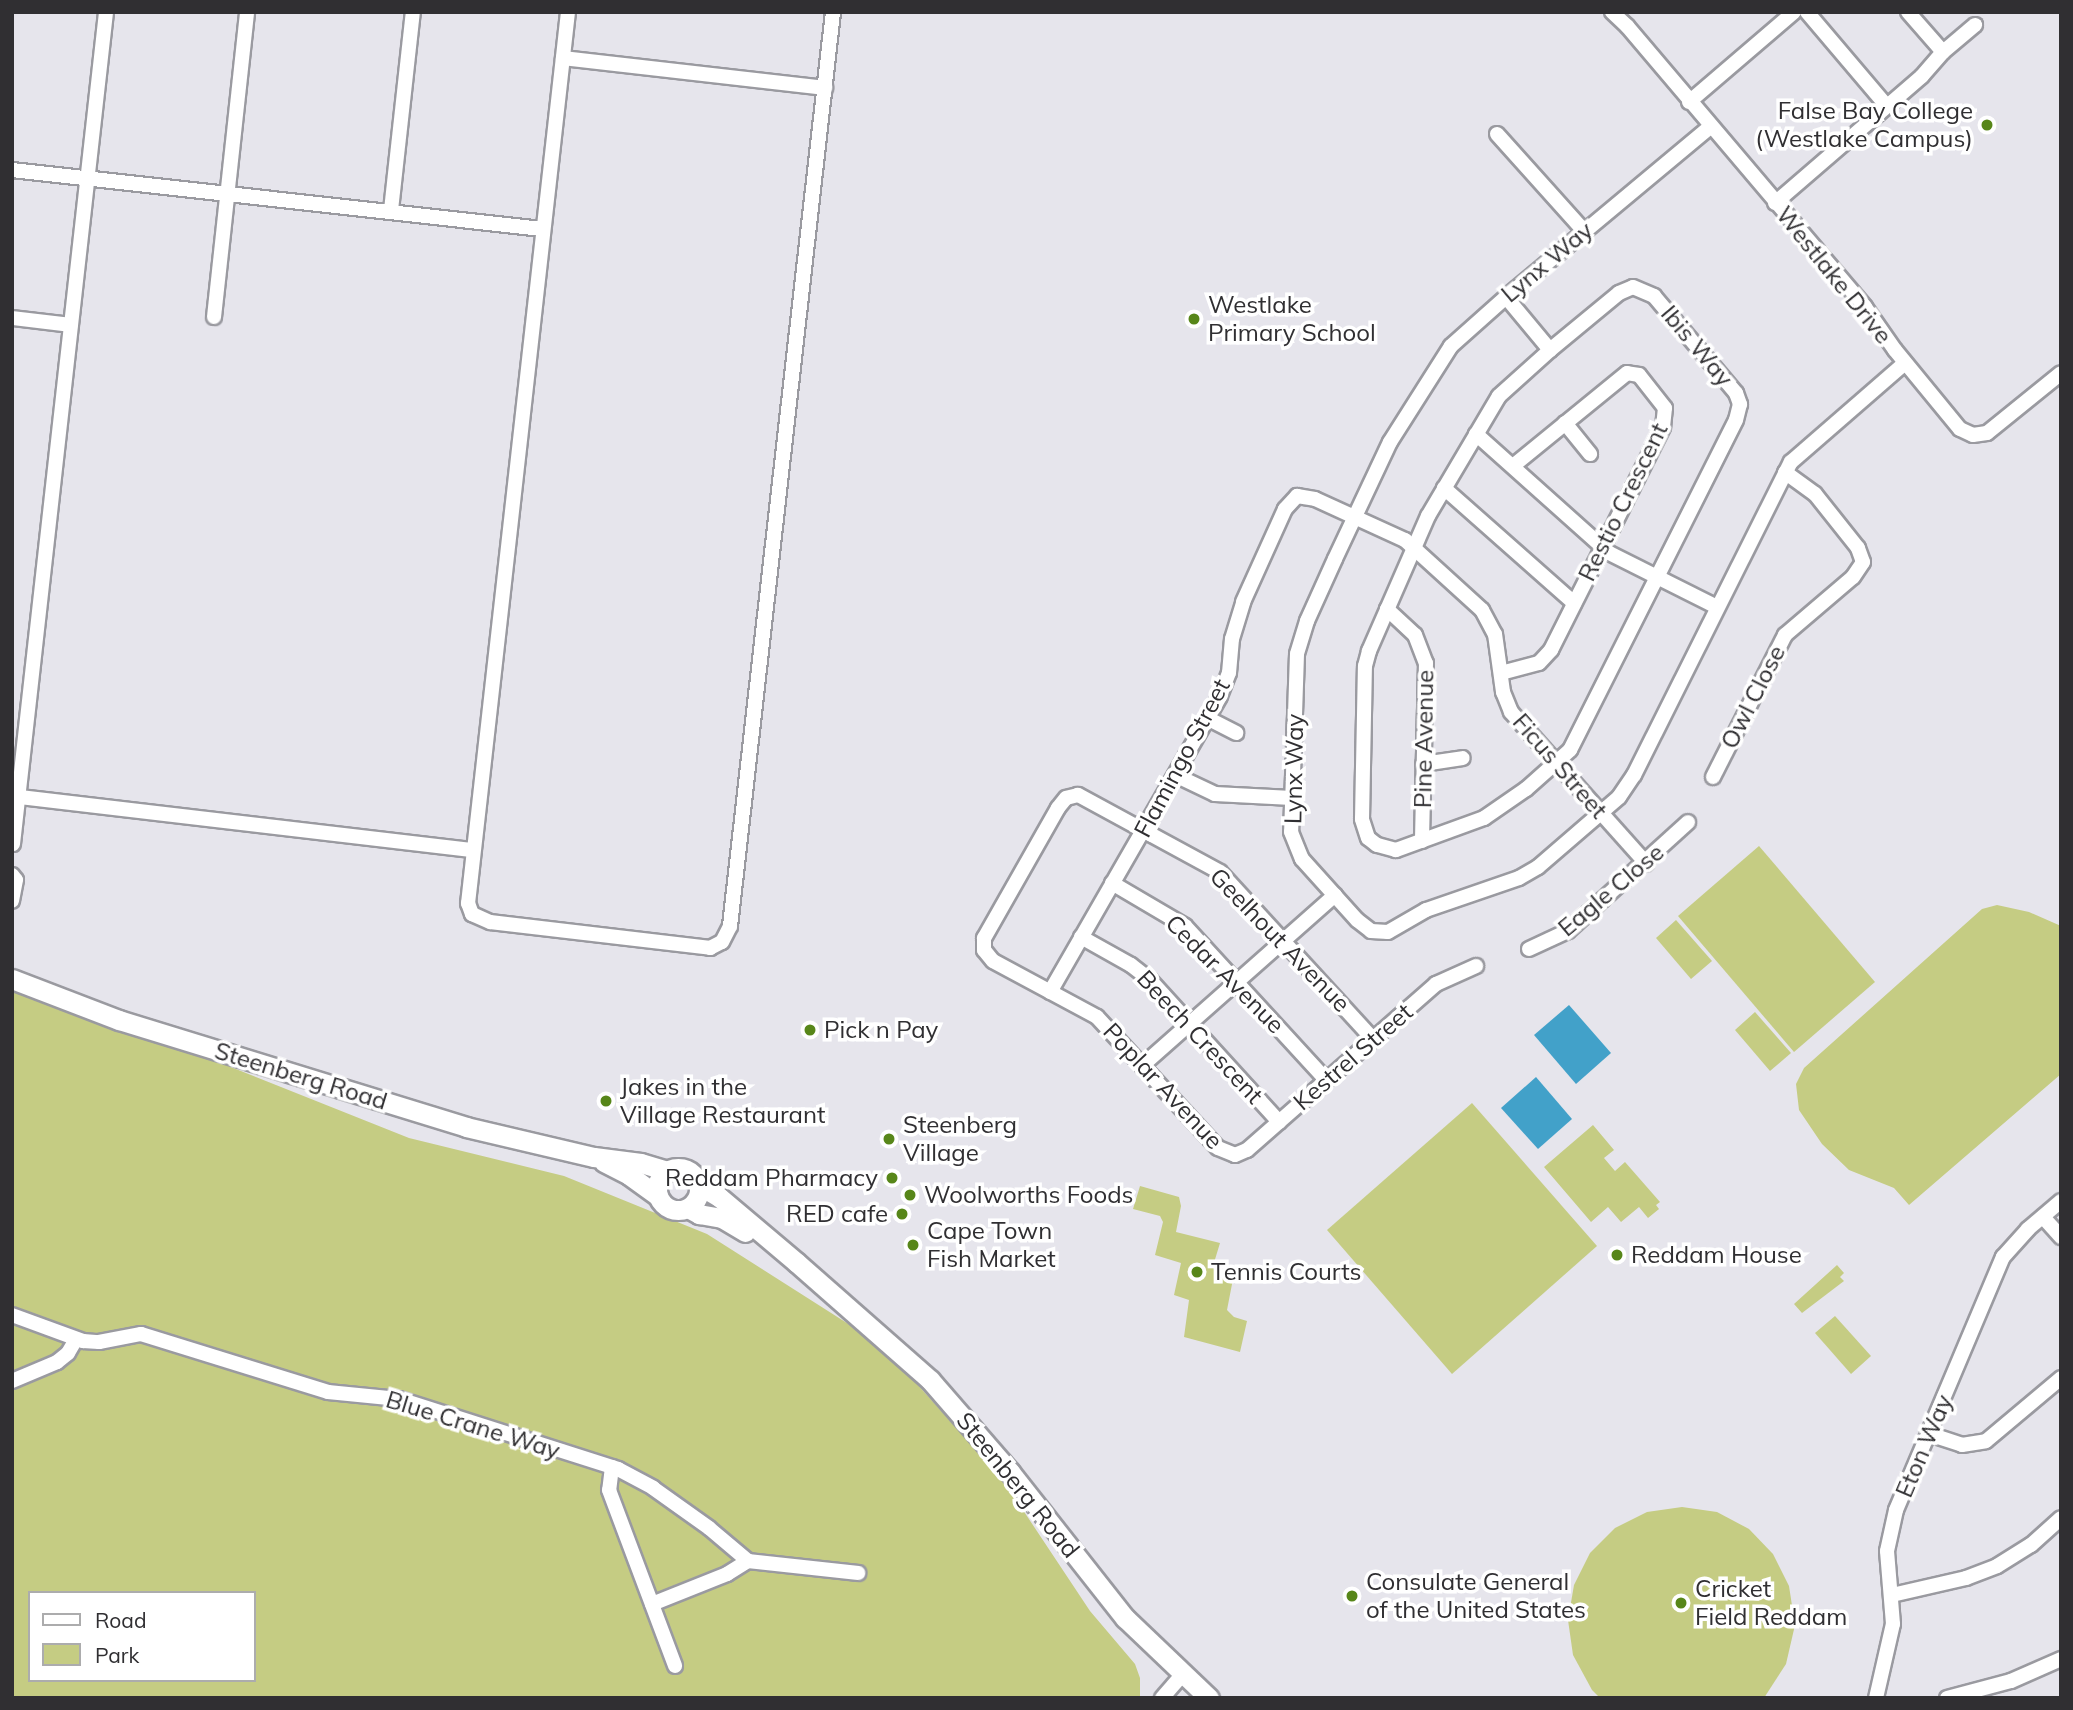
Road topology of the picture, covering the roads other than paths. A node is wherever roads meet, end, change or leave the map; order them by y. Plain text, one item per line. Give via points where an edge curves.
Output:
1 (106, 12) edge
2 (247, 12) edge
3 (413, 12) edge
4 (568, 12) edge
5 (833, 12) edge
6 (1794, 12) edge
7 (1807, 12) edge
8 (1908, 12) edge
9 (1615, 13) edge
10 (1975, 25) dead end
11 (1943, 52) junction
12 (563, 58) junction
13 (825, 88) junction
14 (1689, 102) junction
15 (1886, 105) junction
16 (1710, 127) junction
17 (1497, 134) dead end
18 (12, 170) edge
19 (88, 178) junction
20 (226, 193) junction
21 (1775, 203) junction
22 (391, 210) junction
23 (542, 229) junction
24 (1584, 231) junction
25 (1506, 297) junction
26 (214, 317) dead end
27 (12, 318) edge
28 (71, 325) junction
29 (1549, 350) junction
30 (1905, 363) junction
31 (2061, 373) edge
32 (1565, 423) junction
33 (1475, 435) junction
34 (1590, 454) dead end
35 (1513, 466) junction
36 (1785, 472) junction
37 (1444, 488) junction
38 (1354, 517) junction
39 (1601, 547) junction
40 (1414, 548) junction
41 (1657, 577) junction
42 (1574, 603) junction
43 (1717, 607) junction
44 (1387, 609) junction
45 (1501, 673) junction
46 (1207, 718) junction
47 (1236, 733) dead end
48 (1462, 758) dead end
49 (1423, 764) junction
50 (1556, 765) junction
51 (1175, 775) junction
52 (1713, 777) dead end
53 (15, 796) edge
54 (1292, 797) junction
55 (1601, 813) junction
56 (1688, 822) dead end
57 (1144, 829) junction
58 (1422, 841) junction
59 (13, 844) edge
60 (473, 850) junction
61 (1646, 863) junction
62 (12, 875) edge
63 (1112, 883) junction
64 (1335, 895) junction
65 (13, 900) edge
66 (1081, 937) junction
67 (1284, 941) junction
68 (1529, 948) dead end
69 (984, 950) joint
70 (1476, 966) dead end
71 (12, 979) edge
72 (1237, 982) junction
73 (1051, 992) junction
74 (1189, 1023) junction
75 (1373, 1039) junction
76 (1144, 1064) junction
77 (1326, 1080) junction
78 (1279, 1122) junction
79 (1235, 1155) joint
80 (594, 1157) junction
81 (667, 1171) junction
82 (699, 1185) junction
83 (658, 1196) junction
84 (2061, 1201) edge
85 (688, 1208) junction
86 (2043, 1217) junction
87 (2061, 1237) edge
88 (818, 1283) junction
89 (12, 1315) edge
90 (76, 1339) junction
91 (2061, 1378) edge
92 (12, 1381) edge
93 (1929, 1434) junction
94 (612, 1467) junction
95 (2061, 1518) edge
96 (748, 1561) junction
97 (858, 1573) dead end
98 (1892, 1595) junction
99 (652, 1604) junction
100 (2061, 1659) edge
101 (675, 1665) dead end
102 (1182, 1675) junction
103 (1162, 1698) edge
104 (1209, 1698) edge
105 (1876, 1698) edge
106 (1947, 1698) edge

1 - 19 street
2 - 20 street
3 - 22 street
4 - 12 street
5 - 13 street
6 - 14 street
7 - 15 street
8 - 11 street
9 - 14 street, Westlake Drive
10 - 11 street
11 - 15 street
12 - 13 street
12 - 23 street
13 - 60 street via 727,935 716,946 703,948 480,920 468,903
14 - 16 street, Westlake Drive
15 - 21 street
16 - 21 street, Westlake Drive
16 - 24 street, Lynx Way
17 - 24 street
18 - 19 street
19 - 20 street
19 - 28 street
20 - 22 street
20 - 26 street
21 - 30 street, Westlake Drive via 1873,317
22 - 23 street
23 - 60 street
24 - 25 street, Lynx Way
25 - 29 street
25 - 38 street, Lynx Way via 1443,357 1390,442
27 - 28 street
28 - 53 street
29 - 33 street, Ibis Way via 1499,396
29 - 41 street, Ibis Way via 1625,289 1644,289 1738,397 1736,420
30 - 31 street, Westlake Drive via 1954,424 1973,435 1998,426
30 - 36 street, Lynx Way via 1799,454
32 - 34 street
32 - 35 street, Restio Crescent
32 - 39 street, Restio Crescent via 1627,373 1639,375 1665,408 1659,435
33 - 35 street
33 - 37 street, Ibis Way
35 - 39 street
36 - 43 street, Lynx Way
36 - 52 street, Owl Close via 1815,494 1858,548 1863,562 1847,582 1785,635
37 - 40 street, Ibis Way
37 - 42 street
38 - 40 street, Ficus Street
38 - 46 street, Flamingo Street via 1304,495 1288,504 1235,623 1224,687
38 - 54 street, Lynx Way via 1300,639
39 - 41 street
39 - 42 street, Restio Crescent
40 - 44 street, Ibis Way
40 - 45 street, Ficus Street via 1482,610 1495,634
41 - 43 street
41 - 50 street, Ibis Way via 1575,744
42 - 45 street, Restio Crescent via 1545,659
43 - 55 street, Lynx Way via 1634,775
44 - 49 street, Pine Avenue via 1415,635 1424,651
44 - 58 street, Ibis Way via 1365,666 1362,819 1368,838 1386,849
45 - 50 street, Ficus Street via 1511,712
46 - 47 street
46 - 51 street, Flamingo Street
48 - 49 street
49 - 58 street, Pine Avenue
50 - 55 street, Ficus Street
50 - 58 street, Ibis Way via 1484,818
51 - 54 street via 1215,794
51 - 57 street, Flamingo Street
53 - 59 street
53 - 60 street
54 - 64 street, Lynx Way via 1296,849
55 - 61 street, Ficus Street
55 - 64 street, Lynx Way via 1528,874 1426,910 1388,932 1365,927
56 - 61 street, Eagle Close
57 - 63 street, Flamingo Street
57 - 67 street, Geelhout Avenue via 1220,872
57 - 69 street, Geelhout Avenue via 1085,797 1066,798 984,938
61 - 68 street, Eagle Close via 1568,931
62 - 65 street via 16,880
63 - 66 street, Flamingo Street
63 - 72 street, Cedar Avenue via 1178,919
64 - 67 street
66 - 73 street, Flamingo Street
66 - 74 street, Beech Crescent via 1140,971
67 - 72 street
67 - 75 street, Geelhout Avenue
69 - 73 street, Poplar Avenue via 993,961
70 - 75 street, Kestrel Street via 1436,984
71 - 80 main road, Steenberg Road via 108,1016 466,1127
72 - 74 street
72 - 77 street, Cedar Avenue
73 - 76 street, Poplar Avenue via 1097,1017
74 - 76 street
74 - 78 street, Beech Crescent
75 - 77 street, Kestrel Street
76 - 79 street, Poplar Avenue via 1218,1147
77 - 78 street, Kestrel Street
78 - 79 street, Kestrel Street
80 - 81 main road, Steenberg Road
80 - 83 main road, Steenberg Road
81 - 82 main road via 687,1170
81 - 83 main road via 657,1185
82 - 85 main road via 697,1198
82 - 88 main road, Steenberg Road
83 - 85 main road via 671,1209
84 - 86 street, Eton Way
85 - 88 main road, Steenberg Road via 732,1224
86 - 87 street
86 - 93 street, Eton Way via 2012,1245 1996,1271
88 - 102 main road, Steenberg Road via 887,1340 959,1410 1125,1618
89 - 90 street, Blue Crane Way
90 - 92 street via 57,1363
90 - 94 street, Blue Crane Way via 99,1342 132,1334 151,1336 328,1392 388,1396 415,1403
91 - 93 street via 1977,1445 1955,1444
93 - 98 street, Eton Way via 1890,1530 1887,1558
94 - 96 street, Blue Crane Way via 653,1488
94 - 99 street via 609,1490
95 - 98 street via 2031,1545 1997,1566
96 - 97 street
96 - 99 street
98 - 105 street, Eton Way via 1891,1640
99 - 101 street
100 - 106 street via 2011,1681
102 - 103 street
102 - 104 main road, Steenberg Road

